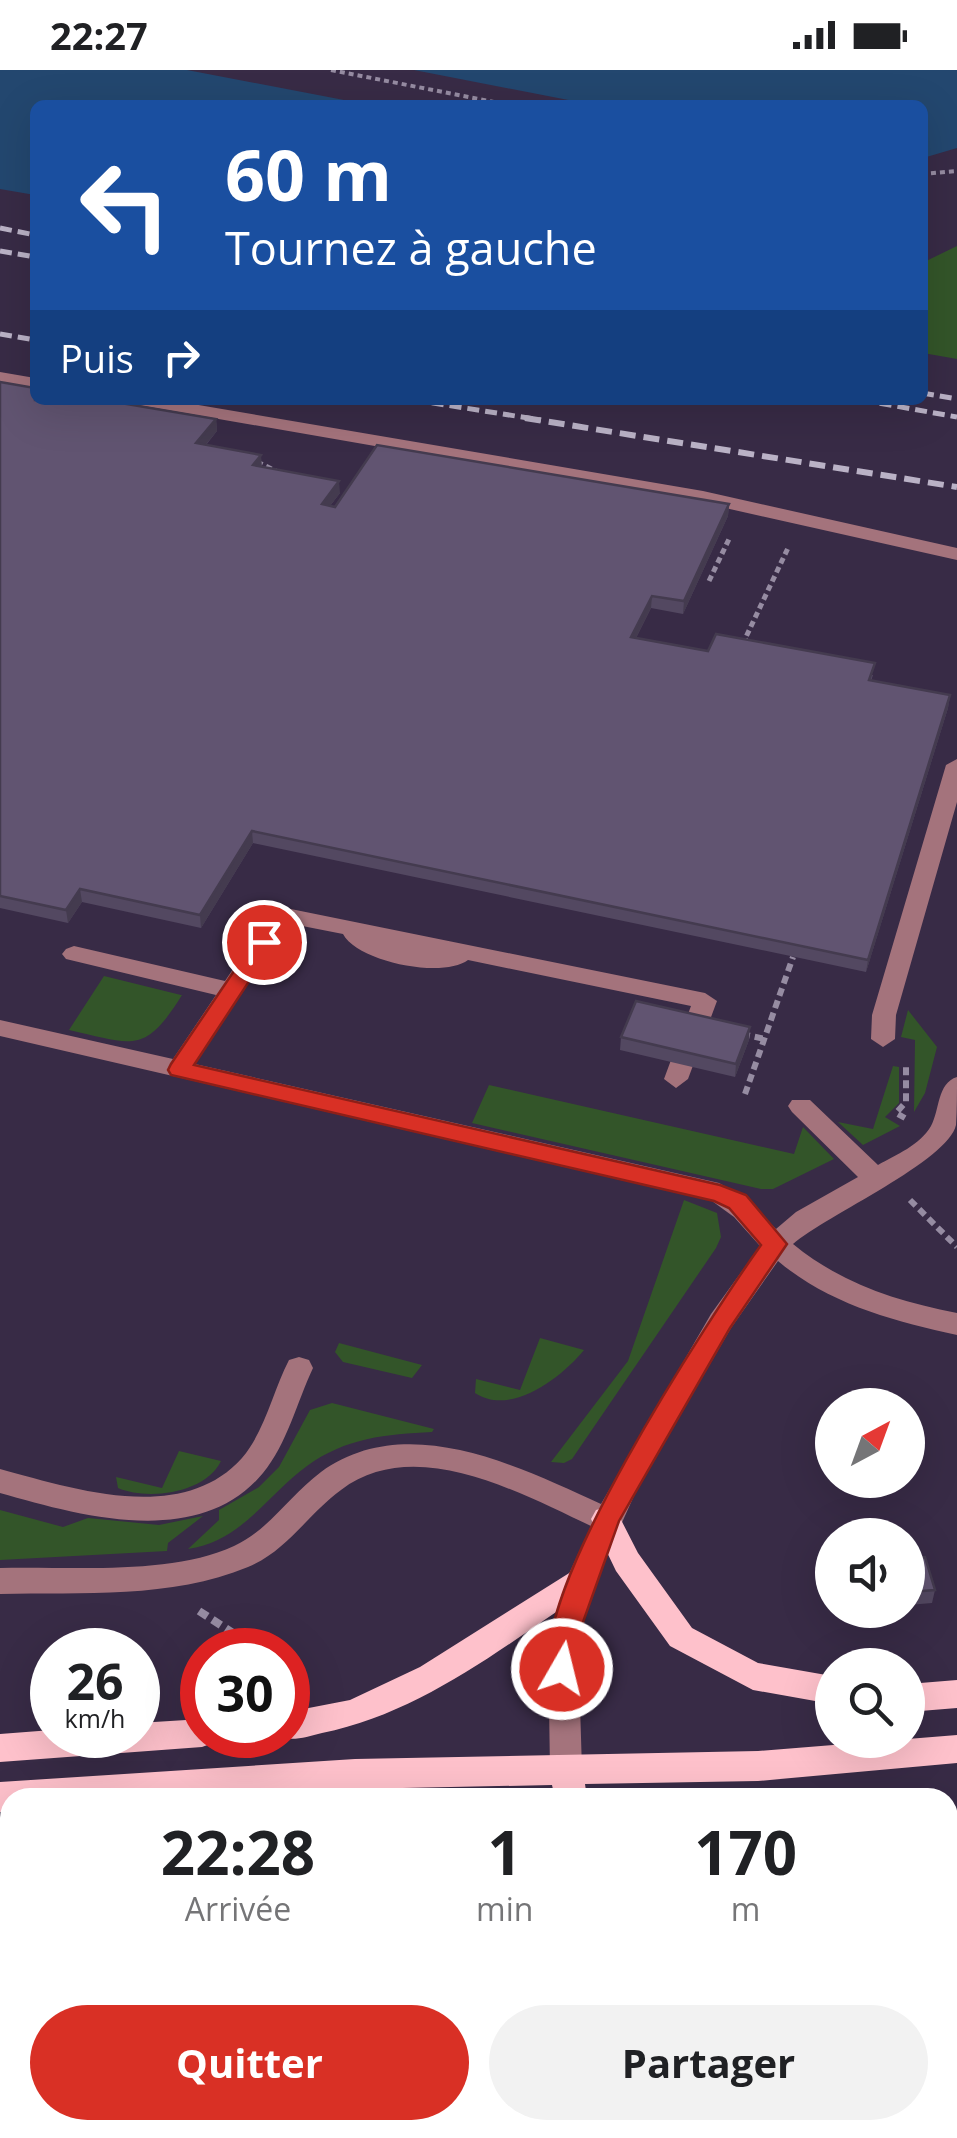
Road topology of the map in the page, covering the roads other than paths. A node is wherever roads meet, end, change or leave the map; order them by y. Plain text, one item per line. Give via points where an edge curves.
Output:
1 (0, 377) edge
2 (30, 381) edge
3 (167, 405) edge
4 (957, 554) edge
5 (957, 765) edge
6 (74, 954) dead end
7 (234, 985) junction
8 (0, 1028) edge
9 (883, 1038) dead end
10 (179, 1070) junction
11 (676, 1079) dead end
12 (954, 1104) edge
13 (801, 1106) dead end
14 (880, 1176) junction
15 (775, 1244) junction
16 (957, 1324) edge
17 (298, 1368) dead end
18 (0, 1481) edge
19 (606, 1518) junction
20 (582, 1578) junction
21 (0, 1582) edge
22 (815, 1687) edge
23 (957, 1694) edge
24 (925, 1697) edge
25 (310, 1722) edge
26 (180, 1735) edge
27 (0, 1748) edge
28 (957, 1749) edge
29 (568, 1784) edge
30 (139, 1788) edge

1 - 2 street
3 - 4 street via 703,497
5 - 9 street via 884,1015
6 - 7 street
7 - 10 street
7 - 11 street via 281,914 705,1000
8 - 10 street
10 - 15 street via 720,1194 737,1202
12 - 14 street via 937,1138
13 - 14 street
14 - 15 street
15 - 16 street via 850,1296
15 - 19 street via 721,1321
17 - 18 street via 252,1466 199,1501 154,1510 72,1502
19 - 20 street
19 - 21 street via 505,1475 442,1458 386,1459 335,1478 263,1544 237,1559 181,1574
19 - 22 main road via 626,1562 681,1636 754,1676
20 - 25 main road via 431,1677 354,1713
20 - 29 street via 563,1639
23 - 24 main road
26 - 27 main road
28 - 29 main road
29 - 30 main road via 356,1774

